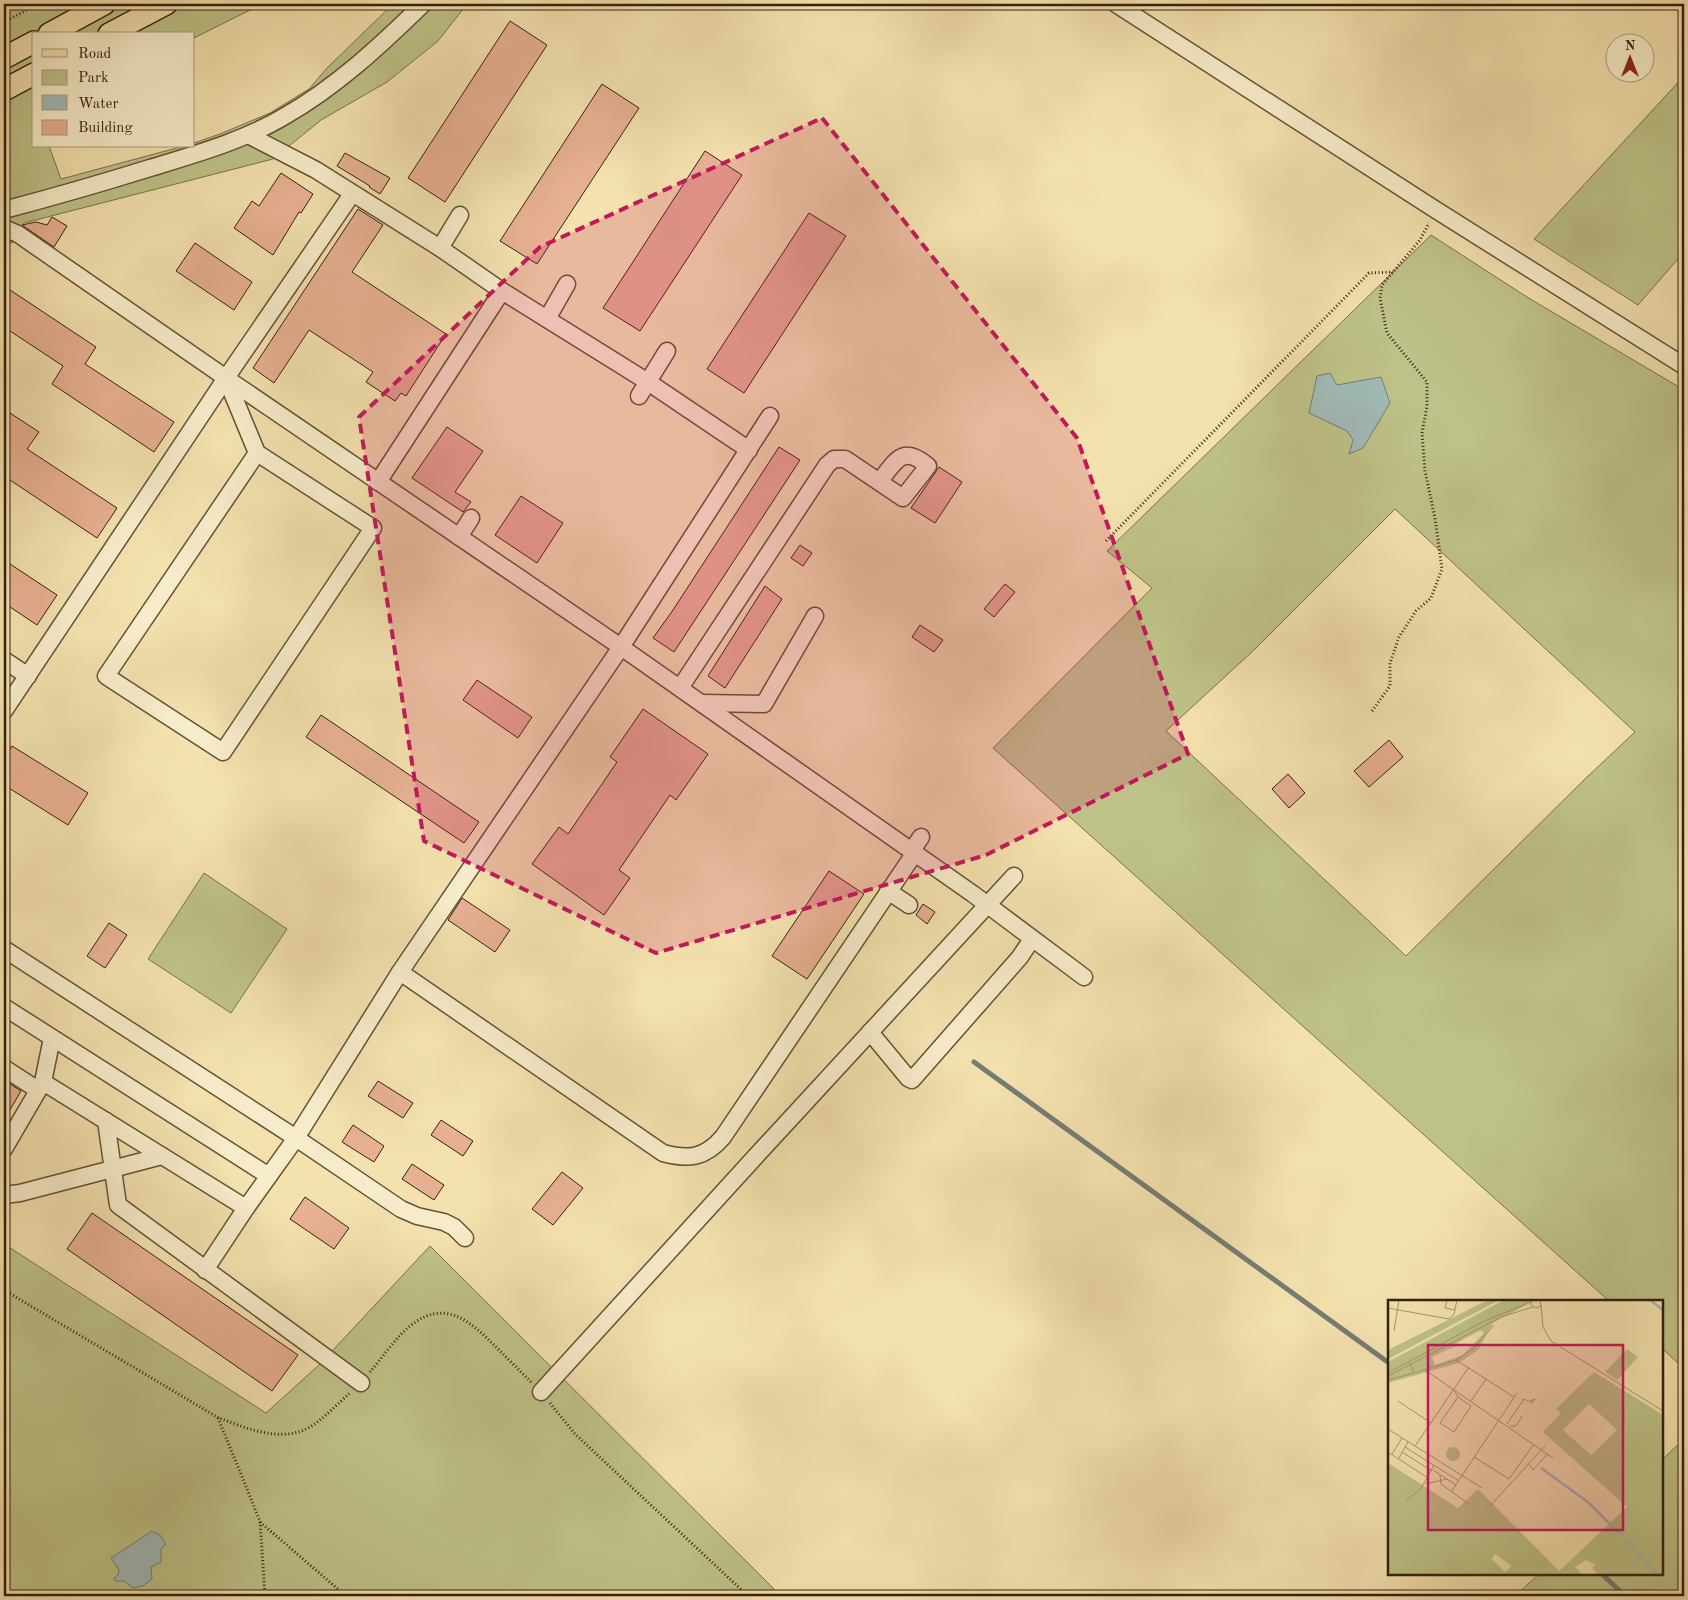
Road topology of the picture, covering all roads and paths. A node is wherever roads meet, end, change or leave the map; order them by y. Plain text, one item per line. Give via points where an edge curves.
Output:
1 (38, 4) edge
2 (104, 4) edge
3 (166, 4) edge
4 (424, 4) edge
5 (1116, 4) edge
6 (4, 22) edge
7 (53, 32) edge
8 (113, 32) edge
9 (32, 43) edge
10 (4, 58) edge
11 (32, 75) edge
12 (4, 90) edge
13 (248, 135) junction
14 (352, 194) junction
15 (4, 210) edge
16 (1436, 210) junction
17 (460, 215) dead end
18 (4, 228) edge
19 (440, 248) junction
20 (1393, 272) junction
21 (567, 284) dead end
22 (502, 291) junction
23 (547, 319) junction
24 (668, 352) dead end
25 (1684, 366) edge
26 (226, 378) junction
27 (644, 389) junction
28 (770, 416) dead end
29 (748, 450) junction
30 (257, 453) junction
31 (378, 482) junction
32 (879, 482) dead end
33 (470, 518) dead end
34 (459, 537) junction
35 (1106, 541) dead end
36 (815, 616) dead end
37 (622, 647) junction
38 (4, 660) edge
39 (28, 676) junction
40 (680, 688) junction
41 (702, 703) junction
42 (1372, 711) dead end
43 (4, 712) edge
44 (921, 837) dead end
45 (912, 853) junction
46 (1014, 876) dead end
47 (888, 892) junction
48 (909, 905) dead end
49 (987, 906) junction
50 (1032, 939) junction
51 (4, 949) edge
52 (400, 972) junction
53 (1084, 977) dead end
54 (4, 1007) edge
55 (870, 1032) junction
56 (52, 1038) junction
57 (4, 1068) edge
58 (41, 1086) junction
59 (106, 1121) junction
60 (296, 1138) junction
61 (4, 1146) edge
62 (162, 1156) junction
63 (113, 1169) junction
64 (269, 1176) junction
65 (4, 1195) edge
66 (246, 1208) junction
67 (465, 1238) dead end
68 (205, 1270) junction
69 (4, 1290) edge
70 (361, 1383) junction
71 (541, 1392) junction
72 (217, 1417) junction
73 (260, 1521) junction
74 (265, 1596) edge
75 (346, 1596) edge
76 (748, 1596) edge

1 - 6 path
2 - 7 main road
3 - 8 main road
4 - 13 street via 309,102
5 - 16 street
9 - 10 main road
11 - 12 main road
13 - 14 street via 316,170
13 - 15 street via 207,152
14 - 19 street
14 - 26 street
16 - 20 path via 1420,240
16 - 25 street
17 - 19 street
18 - 26 street via 18,234
19 - 22 street
20 - 35 path via 1369,273
20 - 42 path via 1382,285 1380,298 1386,333 1427,382 1422,433 1425,471 1442,569 1431,598 1416,611 1399,637 1390,663 1390,686
21 - 23 street
22 - 23 street
22 - 31 street
23 - 27 street
24 - 27 street
26 - 30 street
26 - 31 street
26 - 39 street
27 - 29 street
28 - 29 street
29 - 37 street via 644,595
30 - 30 street via 106,676 223,752 373,528
31 - 34 street
32 - 40 street via 845,459 834,459 827,465
33 - 34 street
34 - 37 street
36 - 41 street via 764,704
37 - 40 street
37 - 52 street
38 - 39 street
39 - 43 street
40 - 41 street
41 - 45 street
44 - 45 street
45 - 47 street
45 - 49 street
46 - 49 street
47 - 48 street
47 - 52 street via 723,1137 714,1148 689,1157 663,1153
49 - 50 street
49 - 55 street
50 - 53 street
50 - 55 street via 1014,965 912,1080
51 - 60 street
52 - 60 street
54 - 56 street
55 - 71 street
56 - 58 street
56 - 64 street
57 - 58 street
58 - 59 street
58 - 61 street
59 - 62 street
59 - 63 street
60 - 64 street
60 - 67 street via 401,1209 454,1226
62 - 63 street
62 - 66 street
63 - 65 street
63 - 68 street via 118,1205
64 - 66 street
66 - 68 street
68 - 70 street
69 - 72 path
70 - 71 path via 409,1326 434,1313 450,1313 478,1329
70 - 72 path via 309,1428 297,1432 272,1434 244,1428
71 - 76 path via 576,1434
72 - 73 path
73 - 74 path
73 - 75 path

